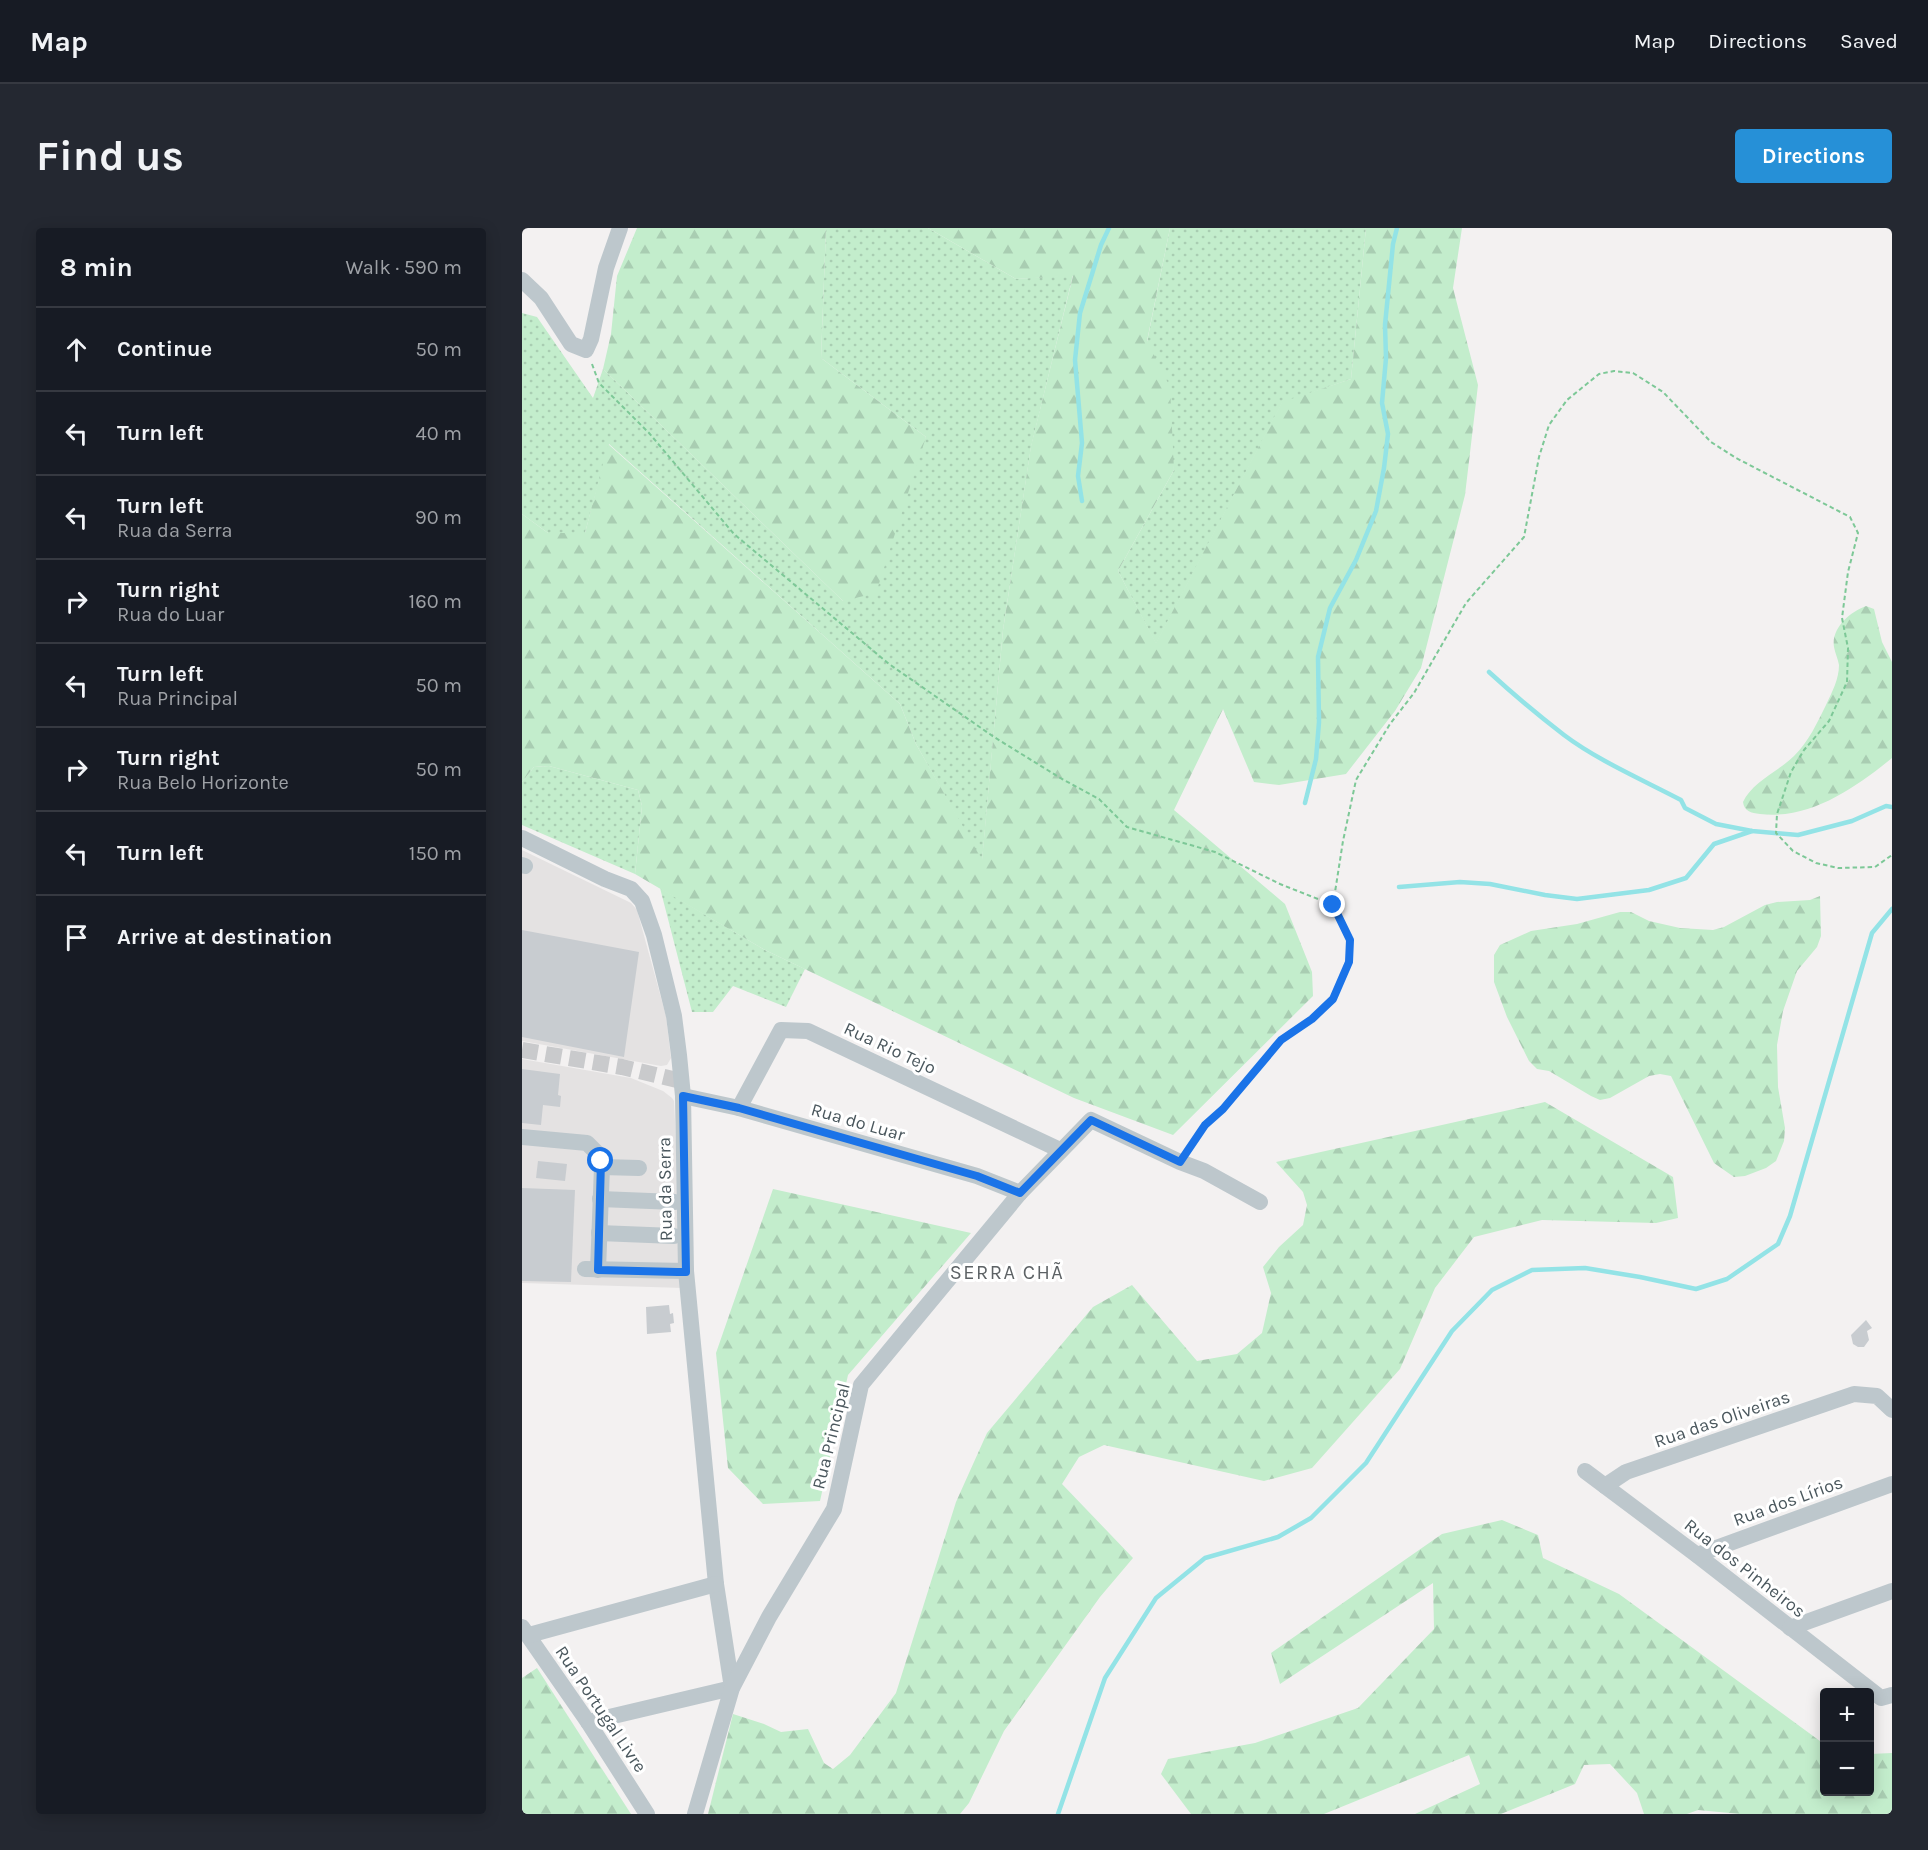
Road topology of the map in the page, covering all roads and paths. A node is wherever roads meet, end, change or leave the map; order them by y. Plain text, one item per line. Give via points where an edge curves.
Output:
1 (620, 228) edge
2 (522, 280) edge
3 (586, 350) junction
4 (522, 838) edge
5 (1892, 855) edge
6 (1333, 905) junction
7 (682, 1088) junction
8 (739, 1108) junction
9 (522, 1137) edge
10 (1060, 1150) junction
11 (1180, 1162) junction
12 (602, 1167) junction
13 (639, 1168) dead end
14 (1020, 1193) junction
15 (600, 1199) junction
16 (675, 1202) dead end
17 (1260, 1202) dead end
18 (599, 1233) junction
19 (674, 1236) dead end
20 (686, 1272) junction
21 (1892, 1410) edge
22 (1585, 1471) dead end
23 (1892, 1484) edge
24 (1605, 1486) junction
25 (1697, 1554) junction
26 (716, 1584) junction
27 (1892, 1591) edge
28 (1790, 1628) junction
29 (525, 1631) edge
30 (732, 1688) junction
31 (1886, 1696) edge
32 (588, 1722) junction
33 (647, 1814) edge
34 (695, 1814) edge

1 - 3 street
2 - 3 street via 541,298 571,344
3 - 6 path via 599,383 649,433 734,534 889,664 994,736 1098,799 1126,827 1215,852
4 - 7 street, Rua da Serra via 631,889 642,901 674,1016
5 - 6 path via 1875,867 1838,868 1816,863 1793,851 1776,833 1791,772 1804,750 1830,721 1847,682 1848,648 1842,618 1858,533 1850,517 1736,458 1711,442 1663,392 1633,373 1614,371 1599,374 1567,400 1549,425 1524,537 1466,603 1414,693 1356,780
6 - 11 path via 1350,940 1349,962 1333,999 1281,1040 1205,1125
7 - 8 street, Rua do Luar
7 - 20 street, Rua da Serra
8 - 10 street, Rua Rio Tejo via 781,1030 808,1031
8 - 14 street, Rua do Luar via 977,1176
9 - 12 street via 587,1143 597,1153
10 - 11 street, Rua Principal via 1091,1120
10 - 14 street, Rua Principal
11 - 17 street
12 - 13 street
12 - 15 street
14 - 30 street, Rua Principal via 861,1385 834,1509 769,1617
15 - 16 street
15 - 18 street
18 - 19 street
18 - 20 street via 592,1270
20 - 26 street, Rua da Serra
21 - 24 street, Rua das Oliveiras via 1877,1396 1854,1394 1626,1472
22 - 24 street, Rua dos Pinheiros
23 - 25 street, Rua dos Lírios
24 - 25 street, Rua dos Pinheiros
25 - 28 street, Rua dos Pinheiros
26 - 29 street
26 - 30 street, Rua da Serra
27 - 28 street
28 - 31 street, Rua dos Pinheiros
29 - 32 street, Rua Portugal Livre
30 - 32 street
30 - 34 street, Rua Principal
32 - 33 street, Rua Portugal Livre

